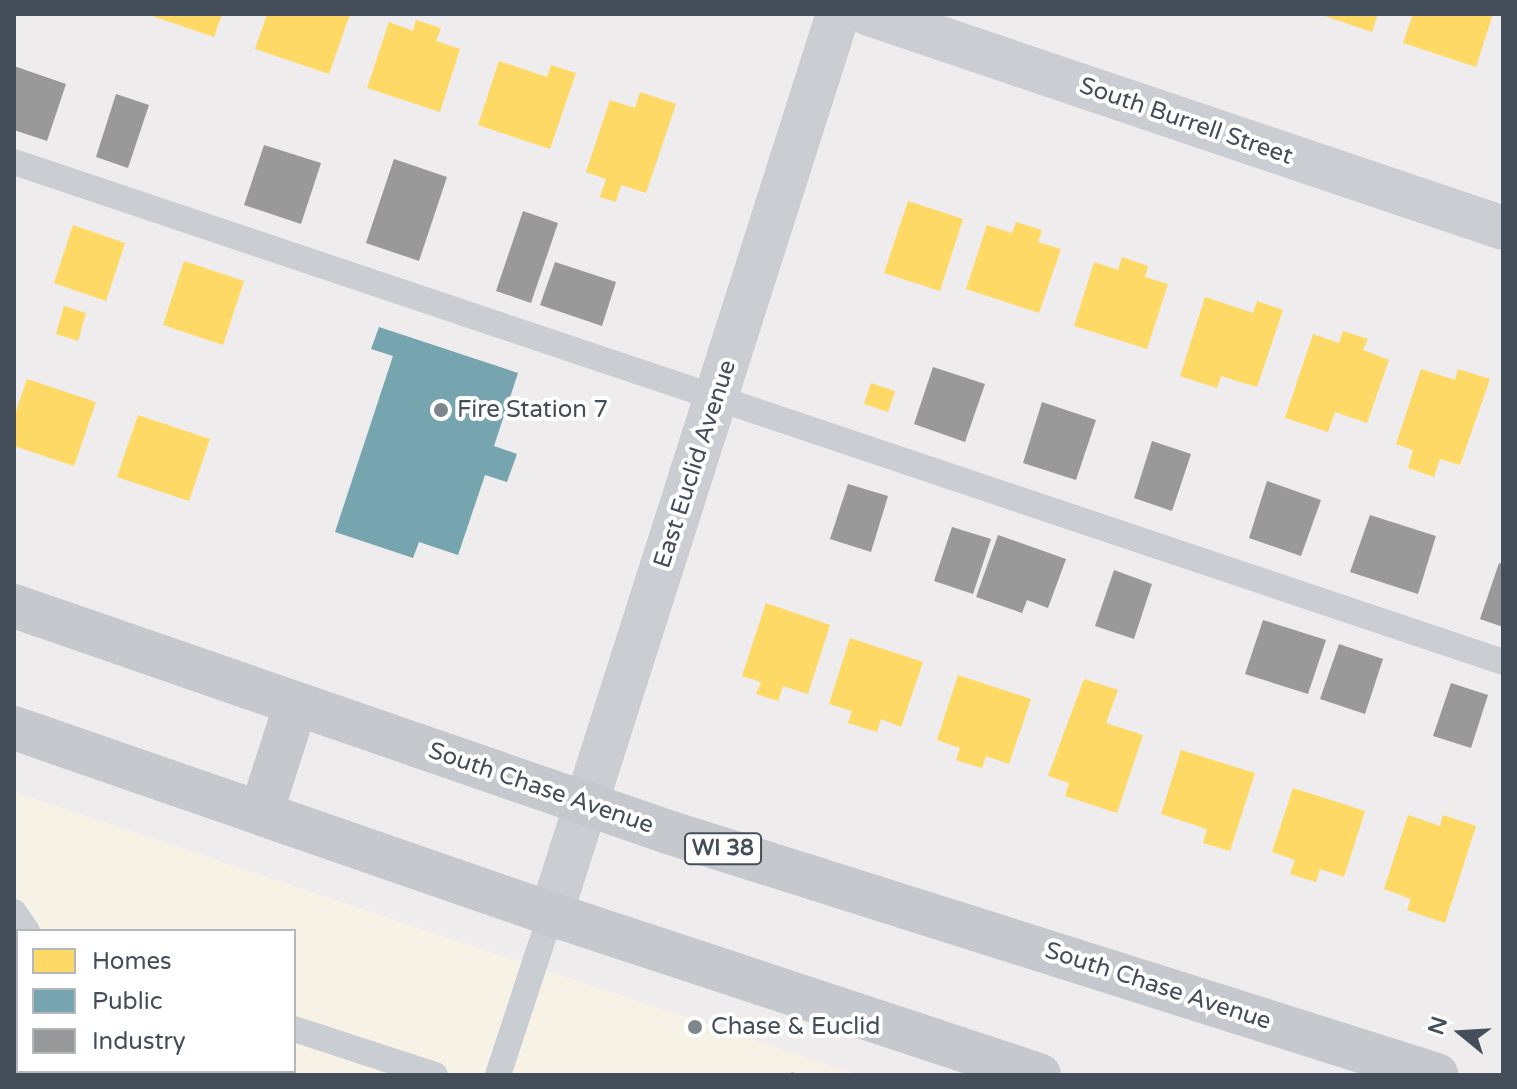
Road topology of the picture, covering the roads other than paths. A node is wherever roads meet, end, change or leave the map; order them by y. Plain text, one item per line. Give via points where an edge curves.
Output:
1 (838, 14) edge
2 (869, 14) edge
3 (14, 162) edge
4 (1503, 228) edge
5 (716, 398) junction
6 (14, 606) edge
7 (1503, 662) edge
8 (296, 704) junction
9 (14, 728) edge
10 (586, 804) junction
11 (261, 813) junction
12 (14, 912) edge
13 (551, 914) junction
14 (26, 929) edge
15 (296, 1030) edge
16 (435, 1075) edge
17 (498, 1075) edge
18 (1039, 1075) edge
19 (1437, 1075) edge

1 - 5 street, East Euclid Avenue
2 - 4 street, South Burrell Street
3 - 5 lane
5 - 7 lane
5 - 10 street, East Euclid Avenue
6 - 8 main road, South Chase Avenue / WI 38
8 - 10 main road, South Chase Avenue / WI 38
8 - 11 main road
9 - 11 main road
10 - 13 street, East Euclid Avenue
10 - 19 main road, South Chase Avenue / WI 38
11 - 13 main road
12 - 14 lane
13 - 17 lane
13 - 18 main road
15 - 16 lane

